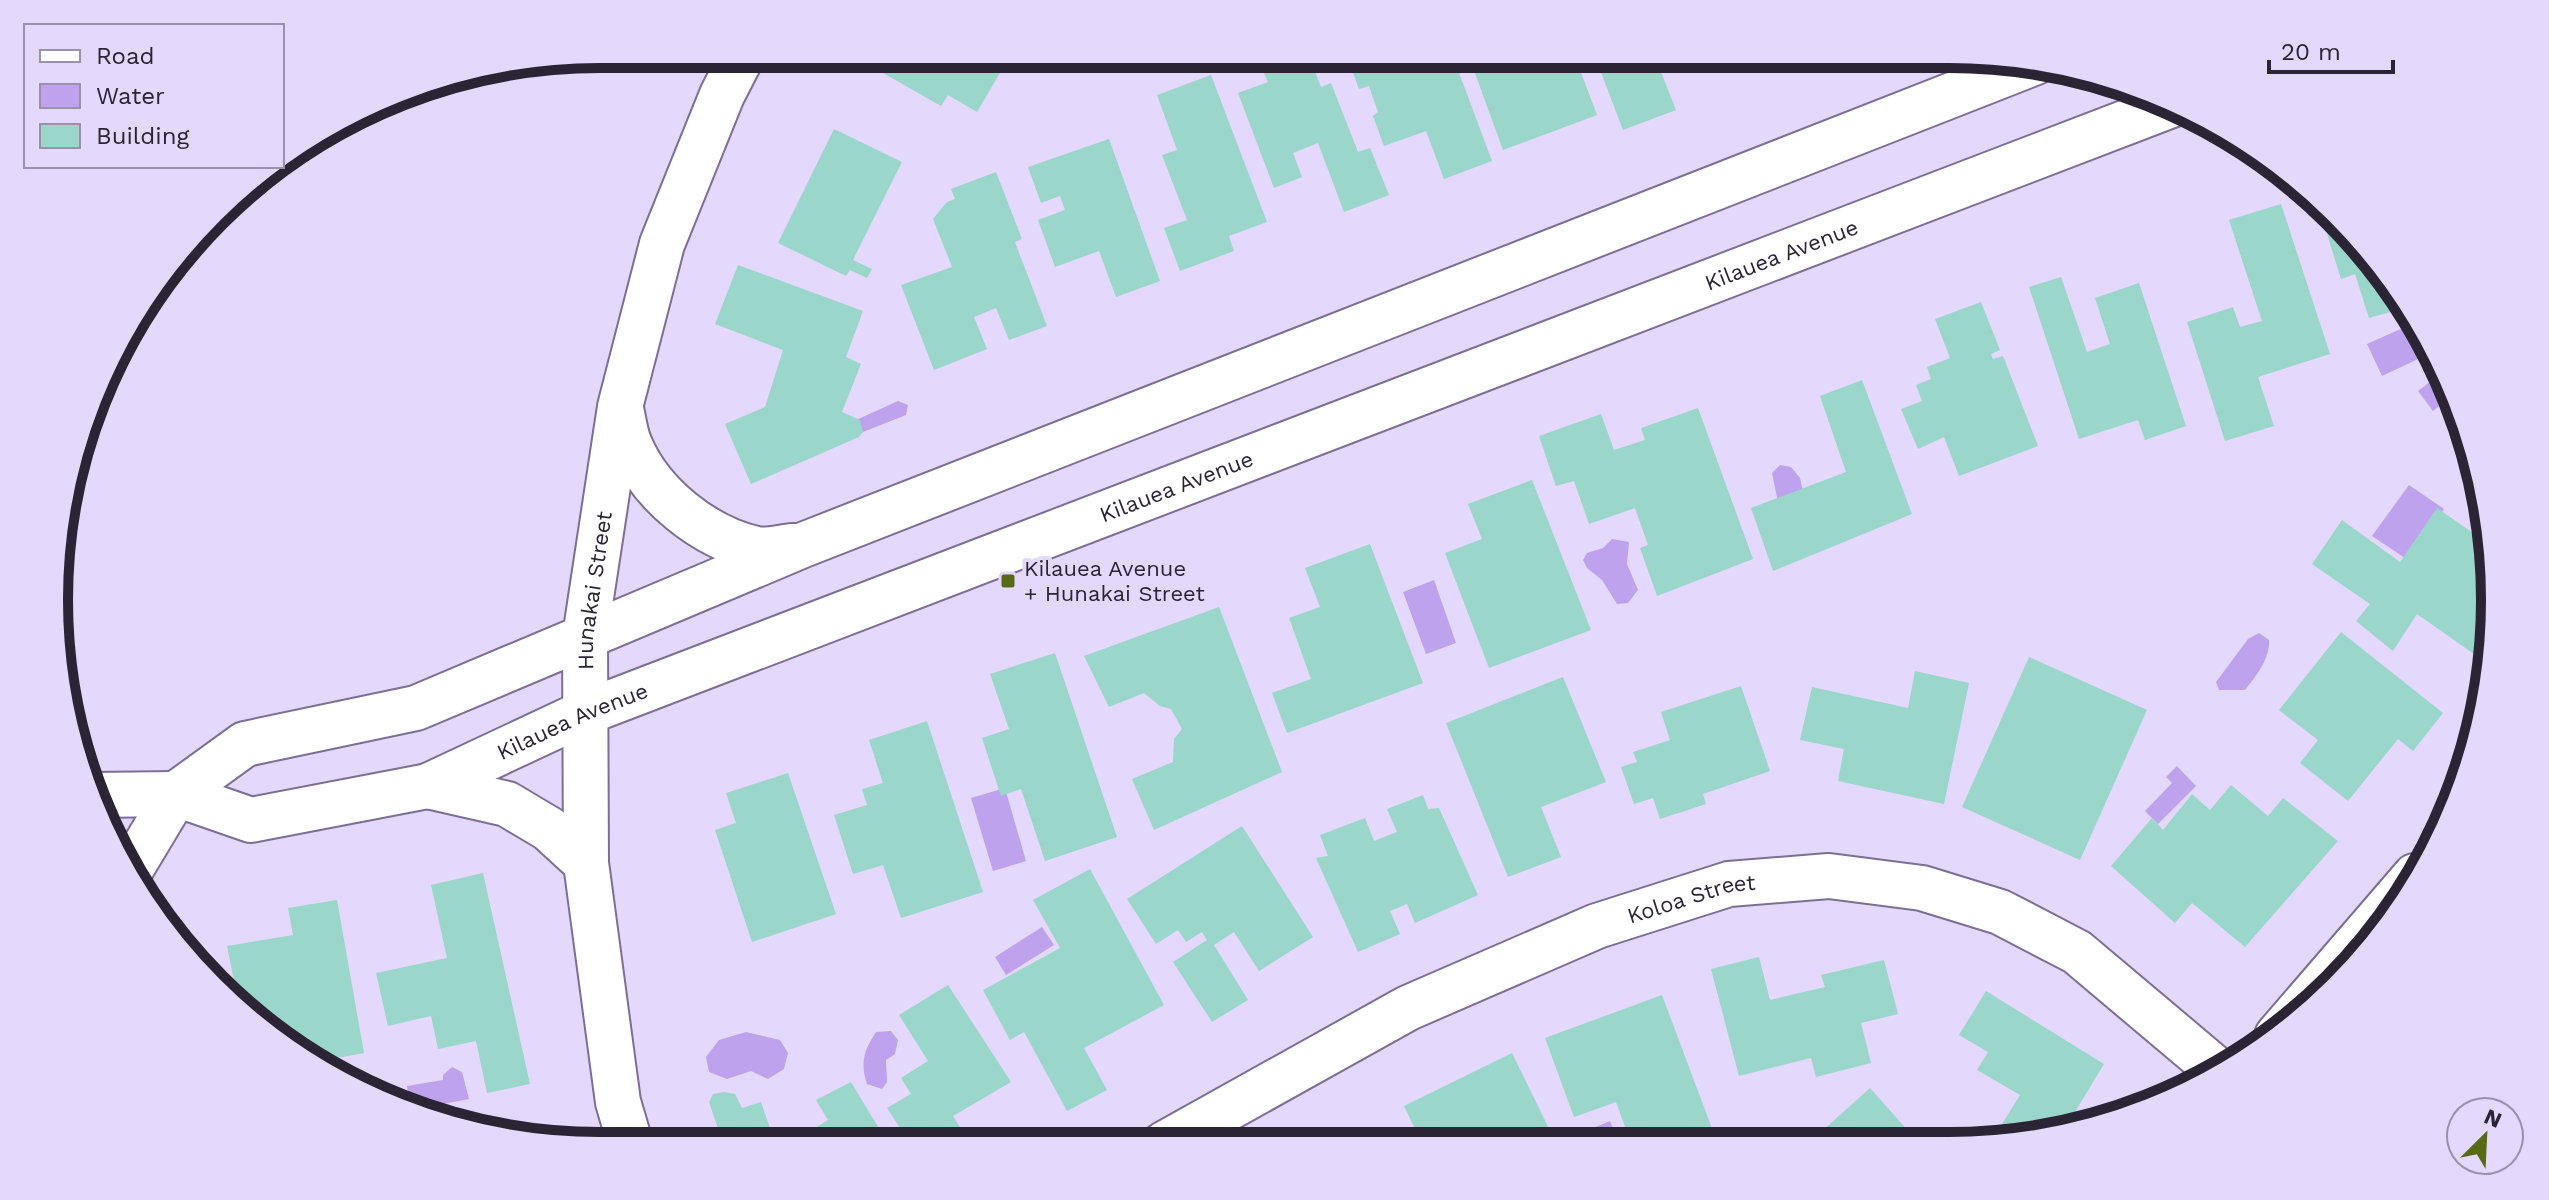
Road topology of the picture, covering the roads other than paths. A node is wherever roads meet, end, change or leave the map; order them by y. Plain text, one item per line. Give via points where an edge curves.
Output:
1 (736, 68) edge
2 (2010, 72) edge
3 (2158, 110) edge
4 (620, 407) junction
5 (803, 545) junction
6 (585, 637) junction
7 (584, 713) junction
8 (428, 786) junction
9 (176, 794) junction
10 (105, 795) edge
11 (136, 860) edge
12 (586, 863) junction
13 (2210, 1064) edge
14 (627, 1132) edge
15 (1186, 1132) edge

1 - 4 street, Hunakai Street via 662,244
2 - 5 street
3 - 7 street, Kilauea Avenue
4 - 5 street via 630,445 643,467 684,514 758,550
4 - 6 street, Hunakai Street
5 - 6 street
6 - 7 street, Hunakai Street
6 - 9 street via 416,708 245,744
7 - 8 street, Kilauea Avenue
7 - 12 street, Hunakai Street
8 - 9 street, Kilauea Avenue via 251,820
8 - 12 street via 507,804 549,829
9 - 10 street, Kilauea Avenue
9 - 11 street
12 - 14 street, Hunakai Street via 618,1102
13 - 15 street, Koloa Street via 2077,952 2000,912 1922,888 1829,876 1729,884 1597,926 1408,1008

